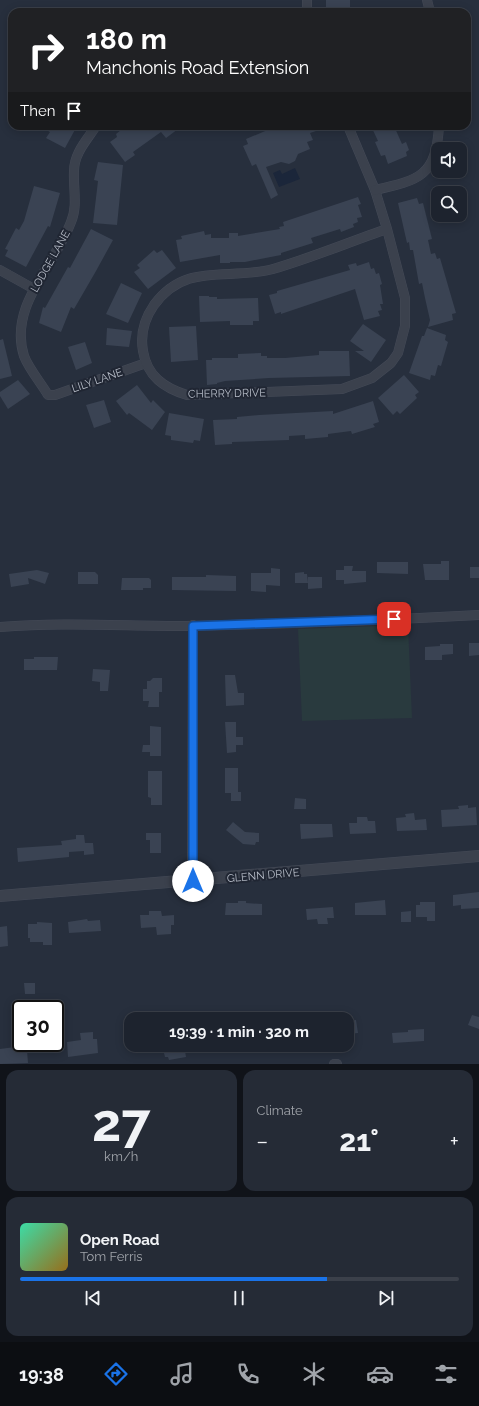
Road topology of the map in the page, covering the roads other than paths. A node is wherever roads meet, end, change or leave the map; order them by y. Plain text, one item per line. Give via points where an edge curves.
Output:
1 (93, 130) edge
2 (350, 130) edge
3 (439, 130) edge
4 (375, 190) junction
5 (387, 229) junction
6 (0, 270) edge
7 (34, 289) junction
8 (146, 363) junction
9 (48, 395) joint
10 (479, 615) edge
11 (193, 626) junction
12 (0, 627) edge
13 (479, 856) edge
14 (193, 881) junction
15 (0, 896) edge
16 (192, 897) dead end

1 - 7 street, LODGE LANE via 79,149 73,170 76,197 72,221
2 - 4 street, CHERRY DRIVE
3 - 4 street via 437,151 425,171 410,181
4 - 5 street, CHERRY DRIVE
5 - 8 street, CHERRY DRIVE via 272,269 247,274 217,273 182,280 160,298 147,315 142,332 142,350
5 - 8 street, CHERRY DRIVE via 405,298 406,326 398,353 391,363 372,378 342,390 187,395 174,391 156,380
6 - 7 street
7 - 9 street, LODGE LANE via 21,331 24,356
8 - 9 street, LILY LANE
10 - 11 street
11 - 12 street
11 - 14 street
13 - 14 street, GLENN DRIVE
14 - 15 street, GLENN DRIVE
14 - 16 street

